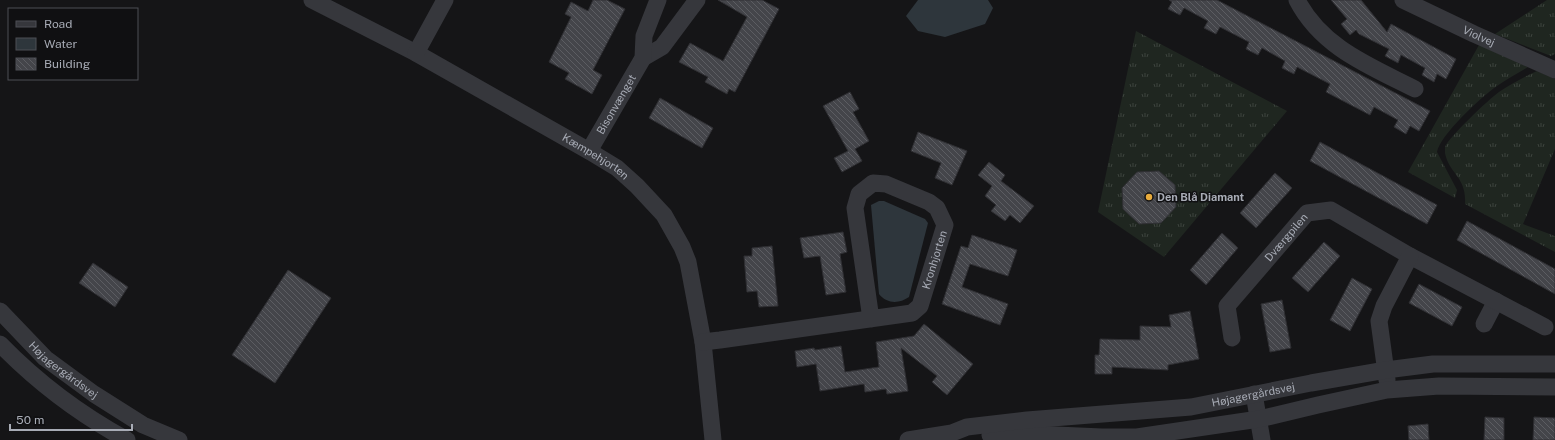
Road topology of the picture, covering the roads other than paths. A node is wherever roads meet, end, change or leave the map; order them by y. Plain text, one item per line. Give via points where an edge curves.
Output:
1 (312, 0) edge
2 (445, 0) edge
3 (658, 0) edge
4 (697, 0) edge
5 (1297, 0) edge
6 (1403, 0) edge
7 (416, 53) junction
8 (643, 58) junction
9 (1555, 70) edge
10 (1415, 89) dead end
11 (589, 151) junction
12 (1410, 256) junction
13 (1496, 301) junction
14 (0, 311) edge
15 (871, 319) junction
16 (1484, 324) dead end
17 (1545, 327) dead end
18 (1232, 338) dead end
19 (703, 342) junction
20 (0, 344) edge
21 (1555, 364) edge
22 (1386, 370) junction
23 (1555, 388) edge
24 (1388, 390) junction
25 (1254, 394) junction
26 (1259, 419) junction
27 (952, 433) junction
28 (126, 440) edge
29 (179, 440) edge
30 (713, 440) edge
31 (908, 440) edge
32 (1262, 440) edge

1 - 7 street, Kæmpehjorten
2 - 7 street
3 - 8 street, Bisonvænget via 644,36
4 - 8 street, Bisonvænget via 662,47
5 - 10 street via 1305,15 1328,40 1352,57
6 - 9 street, Violvej
7 - 11 street, Kæmpehjorten
8 - 11 street, Bisonvænget
11 - 19 street, Kæmpehjorten via 617,168 664,215 688,262
12 - 13 street, Dværgpilen
12 - 18 street, Dværgpilen via 1331,210 1307,213 1227,306
12 - 22 street via 1379,321
13 - 16 street
13 - 17 street, Dværgpilen
14 - 29 street, Højagergårdsvej via 45,358 94,394 143,425
15 - 15 street, Kronhjorten via 912,313 920,306 945,225 937,208 929,202 886,184 873,183 859,194 855,208
15 - 19 street, Kronhjorten
19 - 30 street, Kæmpehjorten
20 - 28 street, Højagergårdsvej via 25,370 62,399
21 - 22 street, Højagergårdsvej via 1433,364
22 - 24 street
22 - 25 street, Højagergårdsvej
23 - 24 street, Højagergårdsvej via 1439,386
24 - 26 street, Højagergårdsvej
25 - 26 street
25 - 27 street, Højagergårdsvej via 1191,407 1027,420 967,427
26 - 27 street, Højagergårdsvej via 1137,437 1010,433 970,436
26 - 32 street
27 - 31 street, Højagergårdsvej

